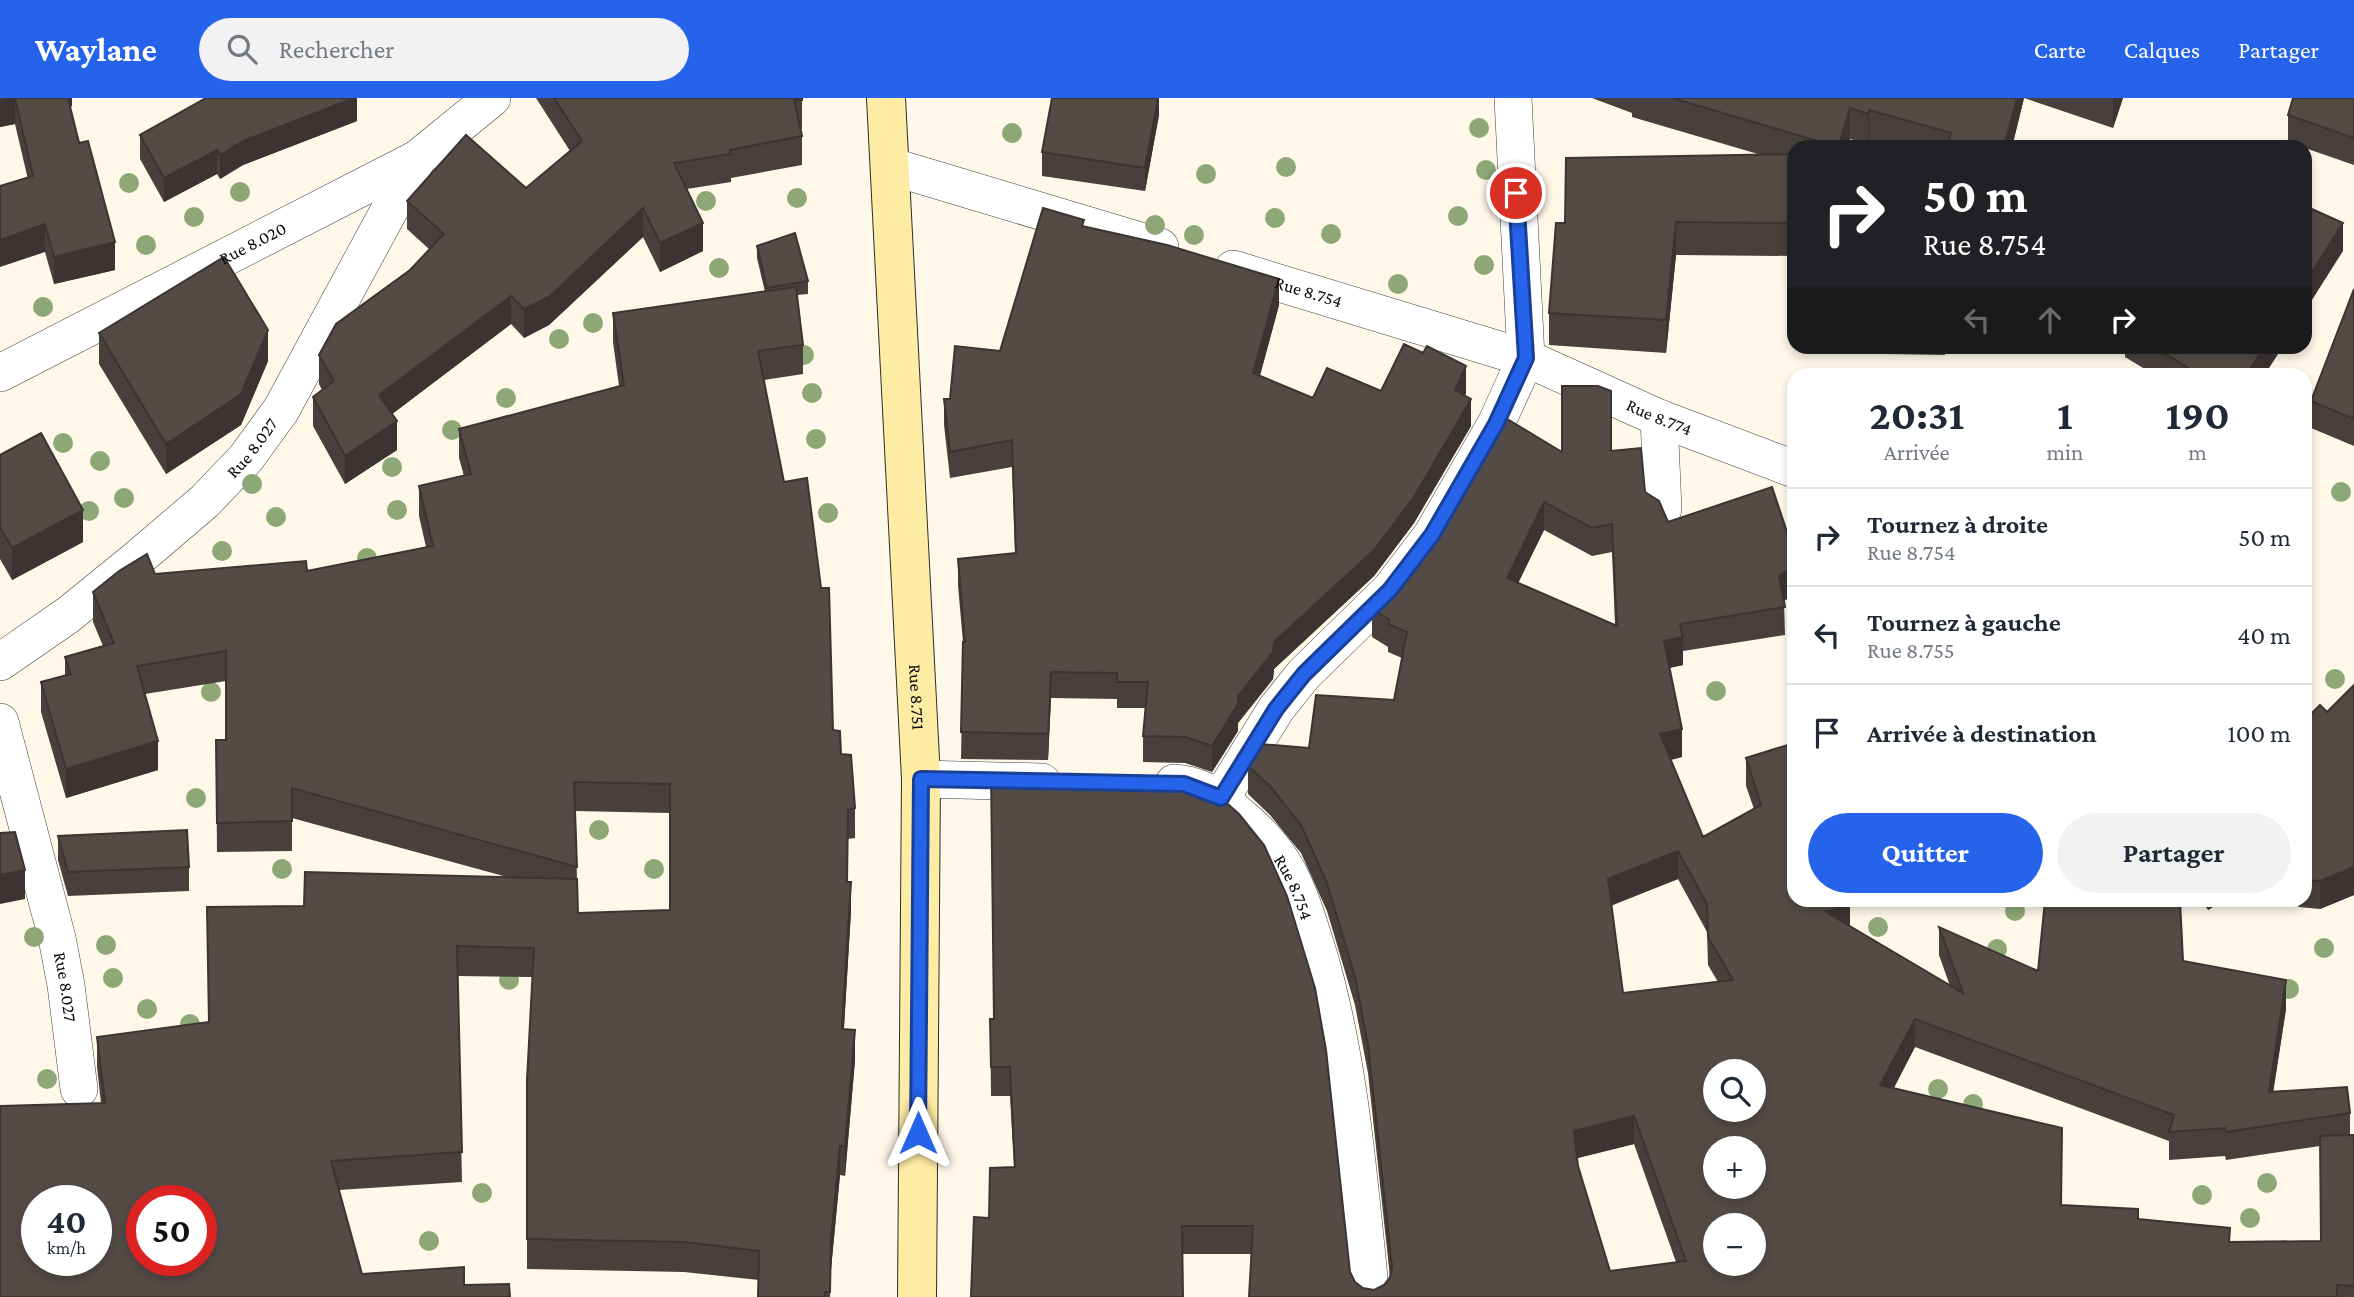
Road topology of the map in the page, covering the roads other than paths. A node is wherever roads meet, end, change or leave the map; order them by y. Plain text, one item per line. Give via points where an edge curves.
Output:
1 (492, 98) edge
2 (886, 98) edge
3 (1513, 98) edge
4 (417, 159) junction
5 (890, 166) junction
6 (1526, 358) junction
7 (0, 373) edge
8 (1659, 418) junction
9 (1787, 466) edge
10 (1663, 509) edge
11 (0, 662) edge
12 (0, 722) edge
13 (921, 779) junction
14 (1076, 782) edge
15 (1139, 782) edge
16 (1221, 798) junction
17 (79, 1089) dead end
18 (916, 1297) edge
19 (1371, 1297) edge

1 - 4 street, Rue 8.020
2 - 5 main road, Rue 8.751
3 - 6 street
4 - 7 street, Rue 8.020
4 - 11 street, Rue 8.027 via 281,410 253,450 205,501 137,559
5 - 6 street, Rue 8.754
5 - 13 main road, Rue 8.751
6 - 8 street, Rue 8.774
6 - 16 street via 1496,424 1432,535 1390,590 1304,674 1276,709
8 - 9 street, Rue 8.774
8 - 10 street
12 - 17 street, Rue 8.027 via 57,938
13 - 14 street
13 - 18 main road, Rue 8.751
15 - 16 street, Rue 8.754 via 1184,784
16 - 19 street, Rue 8.754 via 1282,862 1307,917 1335,1011 1347,1075

